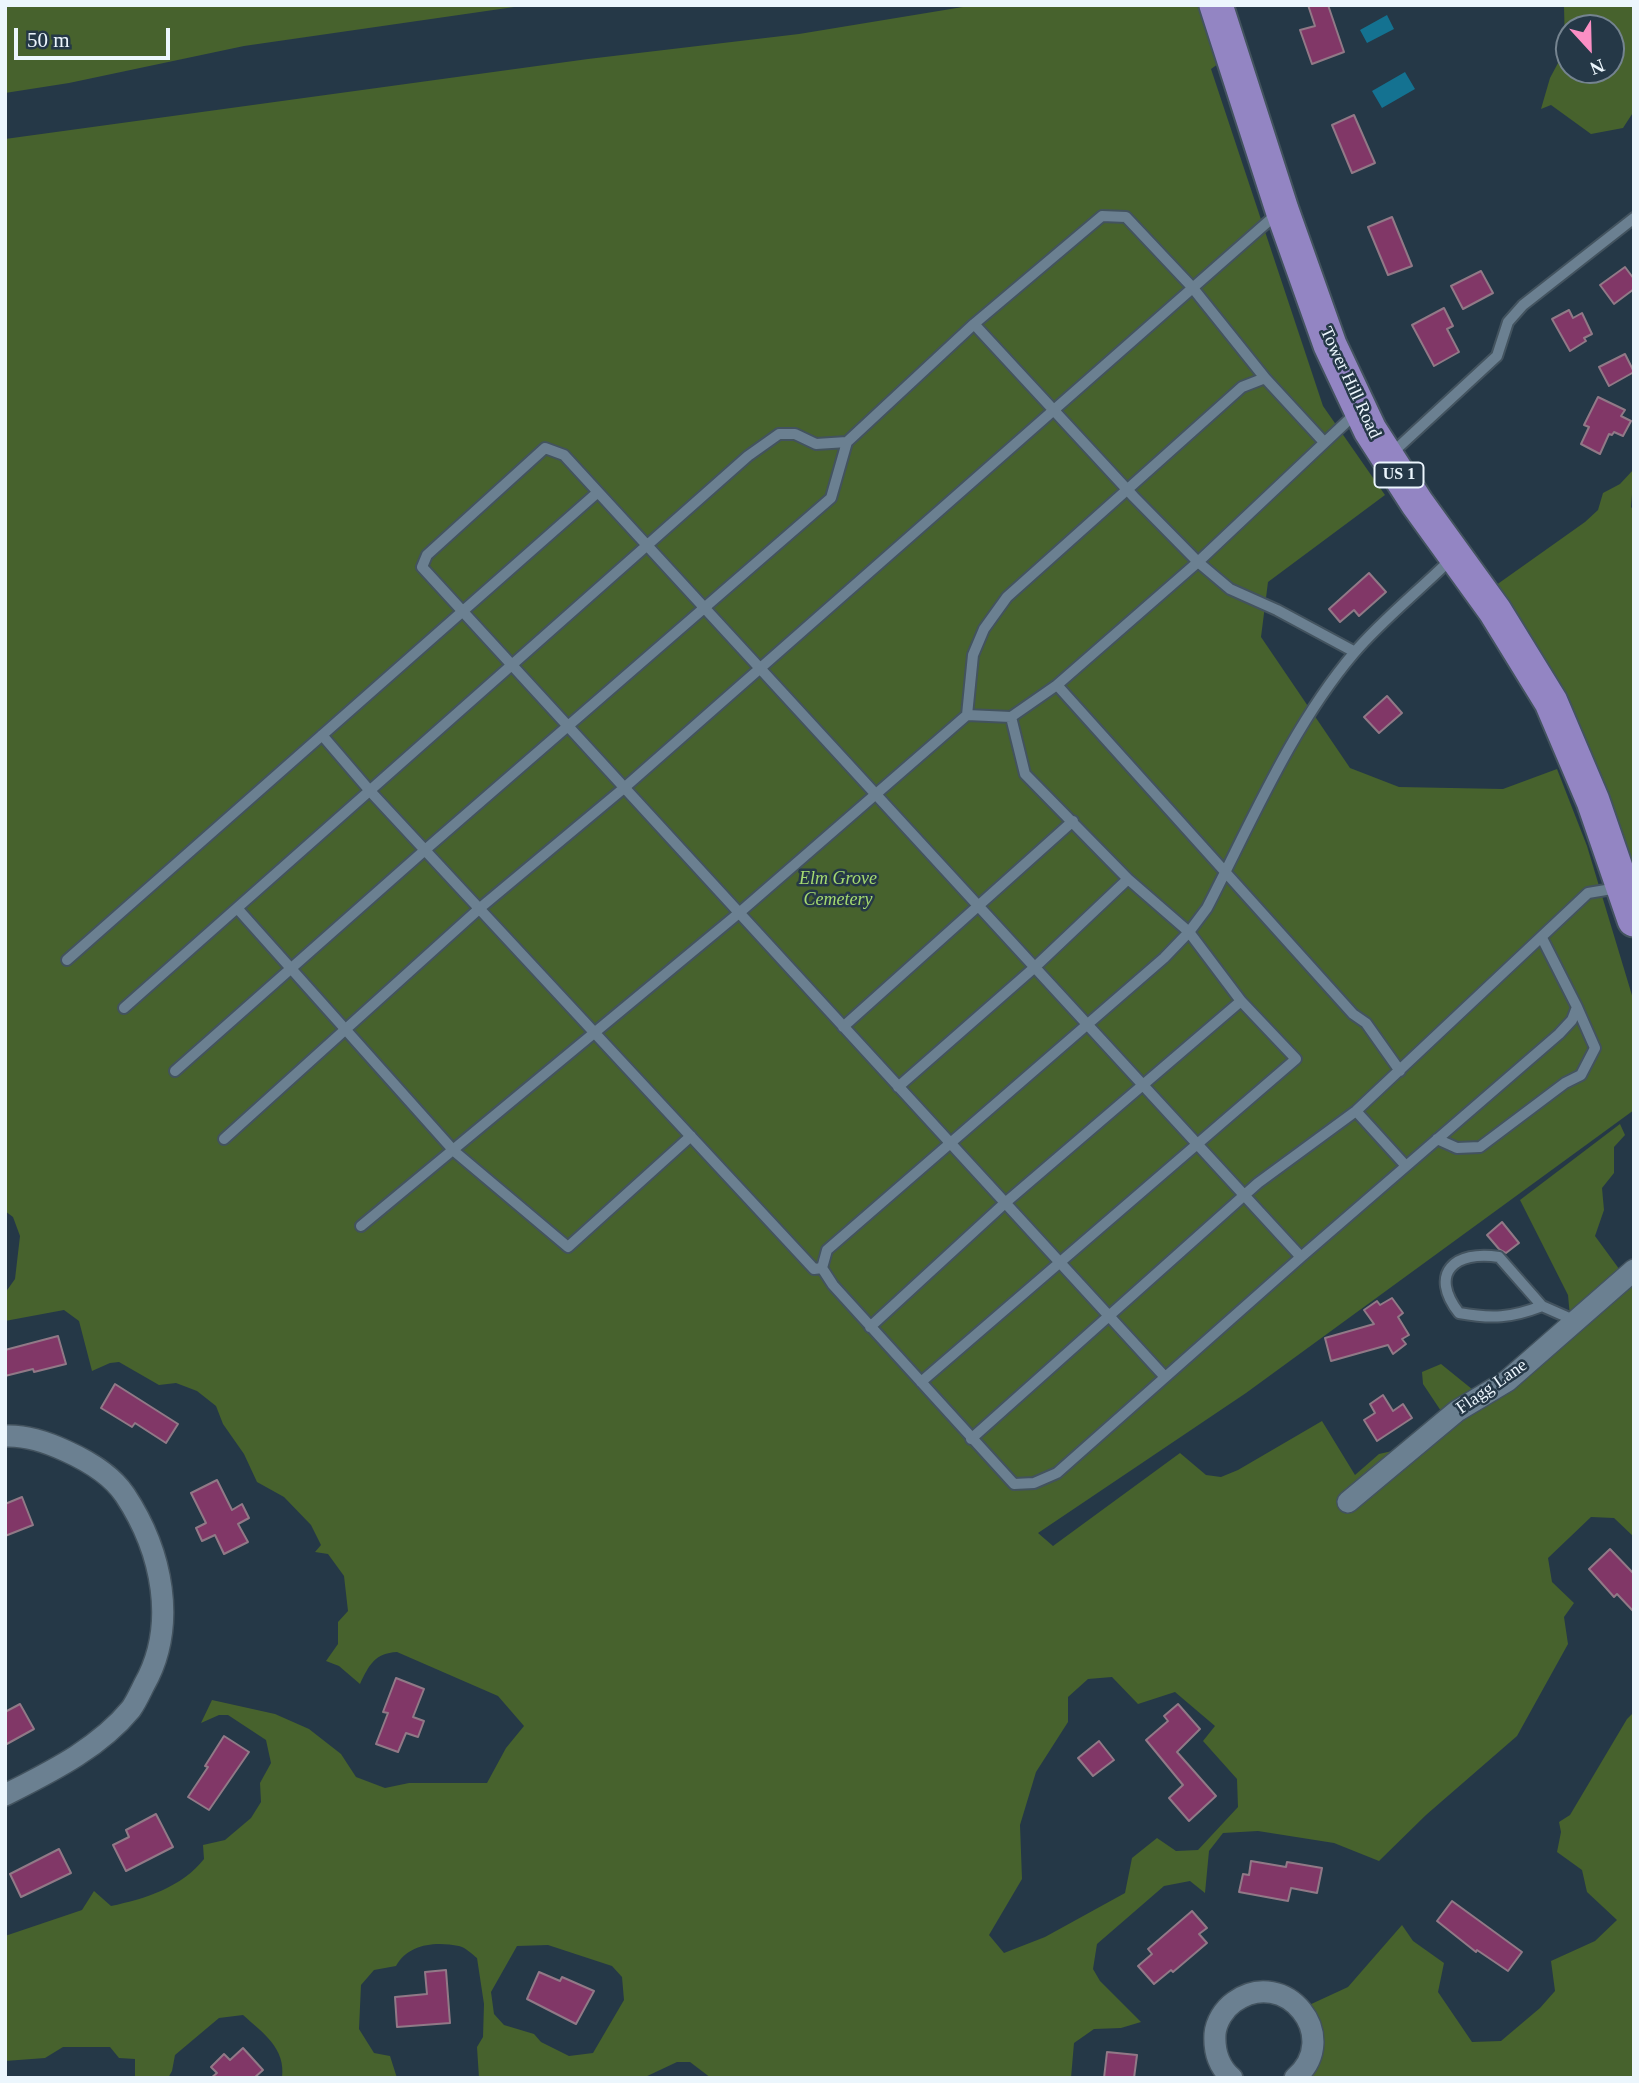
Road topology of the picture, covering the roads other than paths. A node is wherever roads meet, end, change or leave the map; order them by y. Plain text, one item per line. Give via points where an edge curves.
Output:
1 (1216, 5) edge
2 (1282, 210) junction
3 (1634, 218) edge
4 (1192, 287) junction
5 (974, 324) junction
6 (1265, 377) junction
7 (1054, 408) junction
8 (1360, 409) junction
9 (846, 442) junction
10 (1324, 442) junction
11 (1388, 457) junction
12 (1126, 488) junction
13 (598, 492) junction
14 (647, 546) junction
15 (1455, 556) junction
16 (1198, 562) junction
17 (705, 608) junction
18 (462, 612) junction
19 (1355, 652) junction
20 (512, 666) junction
21 (760, 668) junction
22 (1057, 685) junction
23 (967, 715) junction
24 (1011, 717) junction
25 (568, 727) junction
26 (322, 736) junction
27 (624, 788) junction
28 (370, 791) junction
29 (876, 794) junction
30 (1073, 821) junction
31 (425, 850) junction
32 (1226, 871) junction
33 (1128, 879) junction
34 (1621, 887) junction
35 (979, 906) junction
36 (237, 908) junction
37 (480, 908) junction
38 (739, 913) junction
39 (1634, 920) edge
40 (1189, 932) junction
41 (1542, 938) junction
42 (67, 960) dead end
43 (1035, 967) junction
44 (292, 969) junction
45 (1241, 1001) junction
46 (1577, 1007) junction
47 (124, 1008) dead end
48 (1088, 1024) junction
49 (843, 1027) junction
50 (345, 1030) junction
51 (596, 1034) junction
52 (175, 1071) dead end
53 (1400, 1071) junction
54 (1144, 1086) junction
55 (898, 1087) junction
56 (1356, 1111) junction
57 (691, 1136) junction
58 (224, 1139) dead end
59 (1437, 1139) junction
60 (950, 1143) junction
61 (1198, 1144) junction
62 (454, 1150) junction
63 (1406, 1166) junction
64 (1244, 1195) junction
65 (1005, 1203) junction
66 (361, 1226) dead end
67 (1301, 1257) junction
68 (1060, 1263) junction
69 (822, 1268) junction
70 (1634, 1270) edge
71 (1542, 1306) junction
72 (1109, 1316) junction
73 (1576, 1321) junction
74 (870, 1327) junction
75 (1165, 1377) junction
76 (921, 1382) junction
77 (5, 1436) edge
78 (971, 1439) junction
79 (1348, 1502) dead end
80 (5, 1795) edge
81 (1232, 2078) edge
82 (1295, 2078) edge

1 - 2 main road, Tower Hill Road / US 1
2 - 4 lane
2 - 8 main road, Tower Hill Road / US 1 via 1330,345
3 - 11 lane via 1523,305 1508,322 1496,356
4 - 5 lane via 1126,217 1102,216
4 - 6 lane
4 - 7 lane
5 - 7 lane
5 - 9 lane
6 - 10 lane
6 - 12 lane via 1242,387
7 - 12 lane
7 - 21 lane
8 - 10 lane
8 - 11 main road, Tower Hill Road / US 1
9 - 14 lane via 816,444 795,433 779,434
9 - 17 lane via 831,498
10 - 16 lane
11 - 15 main road, Tower Hill Road / US 1
12 - 16 lane
12 - 23 lane via 1007,597 984,629 973,654
13 - 14 lane
13 - 18 lane
13 - 18 lane via 564,455 545,449 427,555 422,567
14 - 17 lane
14 - 20 lane
15 - 19 lane
15 - 34 main road, Tower Hill Road / US 1 via 1551,702 1593,801
16 - 19 lane via 1230,589
16 - 22 lane
17 - 21 lane
17 - 25 lane
18 - 20 lane
18 - 26 lane
19 - 32 lane via 1298,733
20 - 25 lane
20 - 28 lane
21 - 27 lane
21 - 29 lane
22 - 24 lane
22 - 32 lane
23 - 24 lane
23 - 29 lane
24 - 30 lane via 1025,774
25 - 27 lane
25 - 31 lane
26 - 28 lane
26 - 42 lane
27 - 37 lane
27 - 38 lane
28 - 31 lane
28 - 36 lane
29 - 35 lane
29 - 38 lane
30 - 33 lane
30 - 35 lane
31 - 37 lane
31 - 44 lane
32 - 40 lane
32 - 53 lane via 1366,1023
33 - 40 lane
33 - 43 lane
34 - 39 main road, Tower Hill Road / US 1
34 - 41 lane via 1588,894
35 - 43 lane
35 - 49 lane
36 - 44 lane
36 - 47 lane
37 - 50 lane
37 - 51 lane
38 - 49 lane
38 - 51 lane
40 - 45 lane
40 - 48 lane
41 - 46 lane
41 - 53 lane
43 - 48 lane
43 - 55 lane
44 - 50 lane
44 - 52 lane
45 - 54 lane
45 - 61 lane via 1296,1059
46 - 59 lane via 1559,1034
46 - 59 lane via 1595,1048 1581,1075 1480,1147 1458,1148
48 - 54 lane
48 - 60 lane
49 - 55 lane
50 - 58 lane
50 - 62 lane
51 - 57 lane
51 - 62 lane
53 - 56 lane
54 - 61 lane
54 - 65 lane
55 - 60 lane
56 - 63 lane
56 - 64 lane
57 - 62 lane via 568,1247
57 - 69 lane via 814,1269
59 - 63 lane
60 - 65 lane
60 - 69 lane via 827,1250
61 - 64 lane
61 - 68 lane
62 - 66 lane
63 - 67 lane
64 - 67 lane
64 - 72 lane
65 - 68 lane
65 - 74 lane
67 - 75 lane
68 - 72 lane
68 - 76 lane
69 - 74 lane
70 - 73 street, Flagg Lane
71 - 71 lane via 1499,1257 1479,1254 1455,1261 1446,1276 1447,1297 1459,1313 1489,1318
71 - 73 lane
72 - 75 lane
72 - 78 lane
73 - 79 street, Flagg Lane via 1507,1381 1457,1411
74 - 76 lane
75 - 78 lane via 1057,1474 1034,1483 1014,1484
76 - 78 lane
77 - 80 street via 46,1441 93,1464 124,1493 162,1581 163,1622 154,1668 132,1708 89,1749
81 - 82 street via 1219,2062 1215,2031 1231,2004 1260,1992 1291,1999 1310,2024 1310,2058

